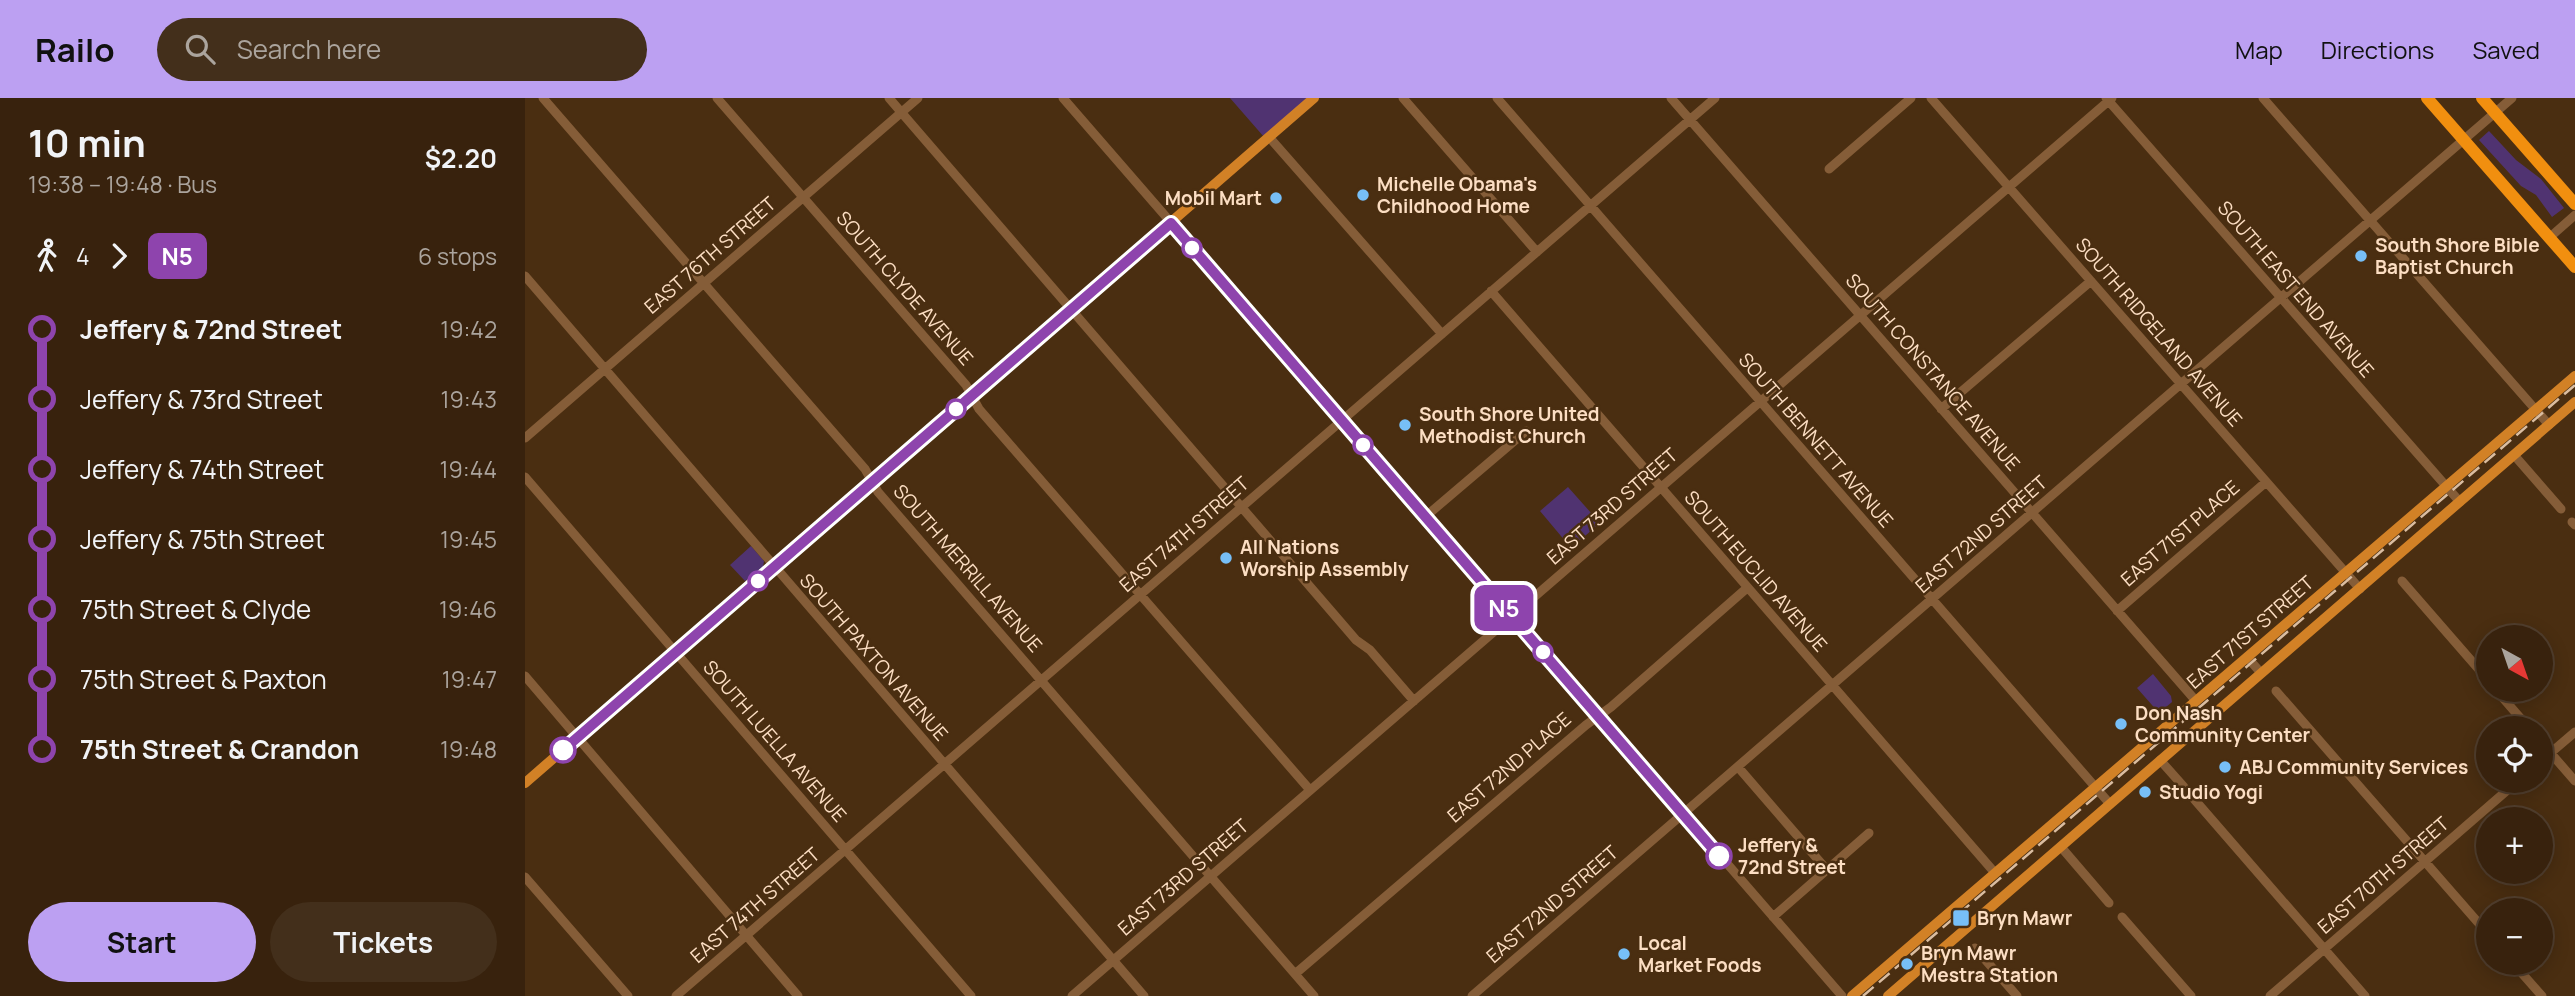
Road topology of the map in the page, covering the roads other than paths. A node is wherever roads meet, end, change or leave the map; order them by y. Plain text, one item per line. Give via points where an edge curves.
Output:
1 (543, 98) edge
2 (717, 98) edge
3 (889, 98) edge
4 (918, 98) edge
5 (1063, 98) edge
6 (1314, 98) edge
7 (1403, 98) edge
8 (1497, 98) edge
9 (1671, 98) edge
10 (1715, 98) edge
11 (1911, 98) edge
12 (1931, 98) edge
13 (2263, 98) edge
14 (2427, 98) edge
15 (2482, 98) edge
16 (2512, 98) edge
17 (2109, 99) edge
18 (901, 113) junction
19 (2495, 113) junction
20 (1690, 120) junction
21 (1269, 137) junction
22 (2464, 140) junction
23 (1829, 169) dead end
24 (2009, 187) junction
25 (803, 198) junction
26 (2575, 204) edge
27 (1591, 205) junction
28 (2575, 215) edge
29 (2370, 220) junction
30 (1171, 223) junction
31 (2549, 238) junction
32 (1537, 252) junction
33 (2575, 267) edge
34 (525, 276) edge
35 (2091, 281) junction
36 (704, 283) junction
37 (1491, 291) junction
38 (2280, 298) junction
39 (1071, 310) junction
40 (1860, 315) junction
41 (1442, 334) junction
42 (605, 369) junction
43 (2575, 376) edge
44 (2181, 384) junction
45 (972, 396) junction
46 (1760, 402) junction
47 (2575, 402) edge
48 (1941, 409) junction
49 (2536, 410) junction
50 (1342, 421) junction
51 (2549, 425) junction
52 (1526, 431) dead end
53 (525, 438) edge
54 (2514, 456) junction
55 (525, 477) edge
56 (873, 482) junction
57 (2266, 482) junction
58 (2446, 486) junction
59 (1660, 488) junction
60 (2460, 502) junction
61 (1241, 508) junction
62 (2561, 509) dead end
63 (2032, 513) junction
64 (1425, 517) junction
65 (776, 566) junction
66 (2345, 572) junction
67 (2402, 581) dead end
68 (1747, 589) junction
69 (2360, 589) junction
70 (1140, 595) junction
71 (1932, 599) junction
72 (2117, 611) junction
73 (1511, 616) junction
74 (676, 652) junction
75 (2247, 657) junction
76 (2476, 666) edge
77 (2261, 673) junction
78 (525, 676) edge
79 (1041, 680) junction
80 (1832, 685) junction
81 (2276, 691) dead end
82 (1414, 701) junction
83 (2196, 702) junction
84 (2506, 702) edge
85 (1598, 716) junction
86 (2519, 716) edge
87 (2575, 732) edge
88 (578, 737) junction
89 (2553, 751) edge
90 (2553, 755) edge
91 (2160, 760) junction
92 (944, 765) junction
93 (1738, 767) junction
94 (2575, 781) edge
95 (525, 783) edge
96 (2095, 787) junction
97 (2184, 788) dead end
98 (1310, 790) junction
99 (2504, 793) edge
100 (2194, 799) dead end
101 (2110, 804) junction
102 (1683, 814) junction
103 (1869, 833) dead end
104 (2061, 847) junction
105 (845, 850) junction
106 (2425, 862) junction
107 (1827, 870) junction
108 (1995, 873) junction
109 (1211, 876) junction
110 (525, 877) edge
111 (2109, 903) dead end
112 (1773, 917) junction
113 (2122, 917) dead end
114 (2476, 920) edge
115 (746, 935) junction
116 (1975, 948) dead end
117 (2324, 949) junction
118 (1113, 961) junction
119 (1295, 974) junction
120 (2523, 975) edge
121 (628, 996) edge
122 (676, 996) edge
123 (799, 996) edge
124 (971, 996) edge
125 (1072, 996) edge
126 (1144, 996) edge
127 (1314, 996) edge
128 (1472, 996) edge
129 (1842, 996) edge
130 (1852, 996) edge
131 (1888, 996) edge
132 (2017, 996) edge
133 (2191, 996) edge
134 (2270, 996) edge
135 (2365, 996) edge
136 (2542, 996) edge

1 - 36 street, SOUTH MERRILL AVENUE
2 - 25 street, SOUTH CLYDE AVENUE
3 - 18 street
4 - 18 street, EAST 76TH STREET
5 - 30 street
6 - 21 main road
7 - 32 street
8 - 27 street, SOUTH BENNETT AVENUE
9 - 20 street, SOUTH CONSTANCE AVENUE
10 - 20 street, EAST 74TH STREET
11 - 23 street
12 - 24 street, SOUTH RIDGELAND AVENUE
13 - 29 street
14 - 22 highway
15 - 19 highway
16 - 19 street, EAST 72ND STREET
17 - 24 street, EAST 73RD STREET
17 - 38 street, SOUTH EAST END AVENUE
18 - 25 street, EAST 76TH STREET
18 - 39 street
19 - 22 street, EAST 72ND STREET
19 - 26 highway
20 - 27 street, EAST 74TH STREET
20 - 40 street, SOUTH CONSTANCE AVENUE
21 - 30 main road
21 - 41 street
22 - 29 street, EAST 72ND STREET
22 - 31 highway
24 - 35 street, SOUTH RIDGELAND AVENUE
24 - 40 street, EAST 73RD STREET
25 - 36 street, EAST 76TH STREET
25 - 45 street, SOUTH CLYDE AVENUE
27 - 32 street, EAST 74TH STREET
27 - 46 street, SOUTH BENNETT AVENUE
28 - 31 street
29 - 38 street, EAST 72ND STREET
29 - 49 street
30 - 39 main road
30 - 50 street
31 - 33 highway
32 - 37 street, EAST 74TH STREET
34 - 42 street, SOUTH PAXTON AVENUE
35 - 44 street, SOUTH RIDGELAND AVENUE
35 - 48 street
36 - 42 street, EAST 76TH STREET
36 - 56 street, SOUTH MERRILL AVENUE
37 - 41 street, EAST 74TH STREET
37 - 59 street, SOUTH EUCLID AVENUE
38 - 44 street, EAST 72ND STREET
38 - 58 street, SOUTH EAST END AVENUE
39 - 45 main road
39 - 61 street
40 - 46 street, EAST 73RD STREET
40 - 48 street, SOUTH CONSTANCE AVENUE
41 - 50 street, EAST 74TH STREET
42 - 53 street, EAST 76TH STREET
42 - 65 street, SOUTH PAXTON AVENUE
43 - 49 main road, EAST 71ST STREET
44 - 57 street, SOUTH RIDGELAND AVENUE
44 - 63 street, EAST 72ND STREET
45 - 56 main road
45 - 70 street, SOUTH CLYDE AVENUE
46 - 59 street, EAST 73RD STREET
46 - 71 street, SOUTH BENNETT AVENUE
47 - 51 main road, EAST 71ST STREET
48 - 63 street, SOUTH CONSTANCE AVENUE
49 - 51 street
49 - 58 main road, EAST 71ST STREET
50 - 61 street, EAST 74TH STREET
50 - 64 street
51 - 54 main road, EAST 71ST STREET
52 - 64 street
54 - 60 main road, EAST 71ST STREET
54 - 62 street
55 - 74 street, SOUTH LUELLA AVENUE
56 - 65 main road
56 - 79 street, SOUTH MERRILL AVENUE
57 - 66 street, SOUTH RIDGELAND AVENUE
57 - 72 street, EAST 71ST PLACE
58 - 60 street, SOUTH EAST END AVENUE
58 - 66 main road, EAST 71ST STREET
59 - 68 street, SOUTH EUCLID AVENUE
59 - 73 street, EAST 73RD STREET
60 - 69 main road, EAST 71ST STREET
61 - 70 street, EAST 74TH STREET
61 - 82 street
63 - 71 street, EAST 72ND STREET
63 - 72 street, SOUTH CONSTANCE AVENUE
64 - 73 street
65 - 74 main road
65 - 92 street, SOUTH PAXTON AVENUE
66 - 69 street, SOUTH RIDGELAND AVENUE
66 - 75 main road, EAST 71ST STREET
67 - 76 street
68 - 80 street, SOUTH EUCLID AVENUE
68 - 85 street, EAST 72ND PLACE
69 - 77 main road, EAST 71ST STREET
70 - 79 street, EAST 74TH STREET
70 - 98 street, SOUTH CLYDE AVENUE
71 - 80 street, EAST 72ND STREET
71 - 96 street, SOUTH BENNETT AVENUE
72 - 83 street, SOUTH CONSTANCE AVENUE
73 - 82 street, EAST 73RD STREET
73 - 85 street
74 - 88 main road
74 - 105 street, SOUTH LUELLA AVENUE
75 - 77 street
75 - 83 main road, EAST 71ST STREET
77 - 91 main road, EAST 71ST STREET
78 - 88 street
79 - 92 street, EAST 74TH STREET
79 - 109 street, SOUTH MERRILL AVENUE
80 - 93 street, EAST 72ND STREET
80 - 108 street, SOUTH EUCLID AVENUE
81 - 106 street
82 - 98 street, EAST 73RD STREET
83 - 96 main road, EAST 71ST STREET
84 - 86 street
85 - 102 street
85 - 119 street, EAST 72ND PLACE
87 - 89 street
88 - 95 main road
88 - 115 street
90 - 94 street
91 - 97 street
91 - 101 main road, EAST 71ST STREET
92 - 105 street, EAST 74TH STREET
92 - 118 street, SOUTH PAXTON AVENUE
93 - 102 street, EAST 72ND STREET
93 - 107 street
96 - 101 street, SOUTH BENNETT AVENUE
96 - 108 main road, EAST 71ST STREET
98 - 109 street, EAST 73RD STREET
99 - 106 street, EAST 70TH STREET
100 - 117 street
101 - 104 main road, EAST 71ST STREET
102 - 112 street
102 - 128 street, EAST 72ND STREET
103 - 107 street
104 - 111 street
104 - 131 main road, EAST 71ST STREET
105 - 115 street, EAST 74TH STREET
105 - 124 street, SOUTH LUELLA AVENUE
106 - 114 street
106 - 117 street, EAST 70TH STREET
107 - 112 street
108 - 130 main road, EAST 71ST STREET
109 - 118 street, EAST 73RD STREET
109 - 119 street, SOUTH MERRILL AVENUE
110 - 121 street
112 - 129 street
113 - 133 street
115 - 122 street, EAST 74TH STREET
115 - 123 street
116 - 132 street
117 - 134 street, EAST 70TH STREET
117 - 135 street
118 - 125 street, EAST 73RD STREET
118 - 126 street, SOUTH PAXTON AVENUE
119 - 127 street, SOUTH MERRILL AVENUE
120 - 136 street

